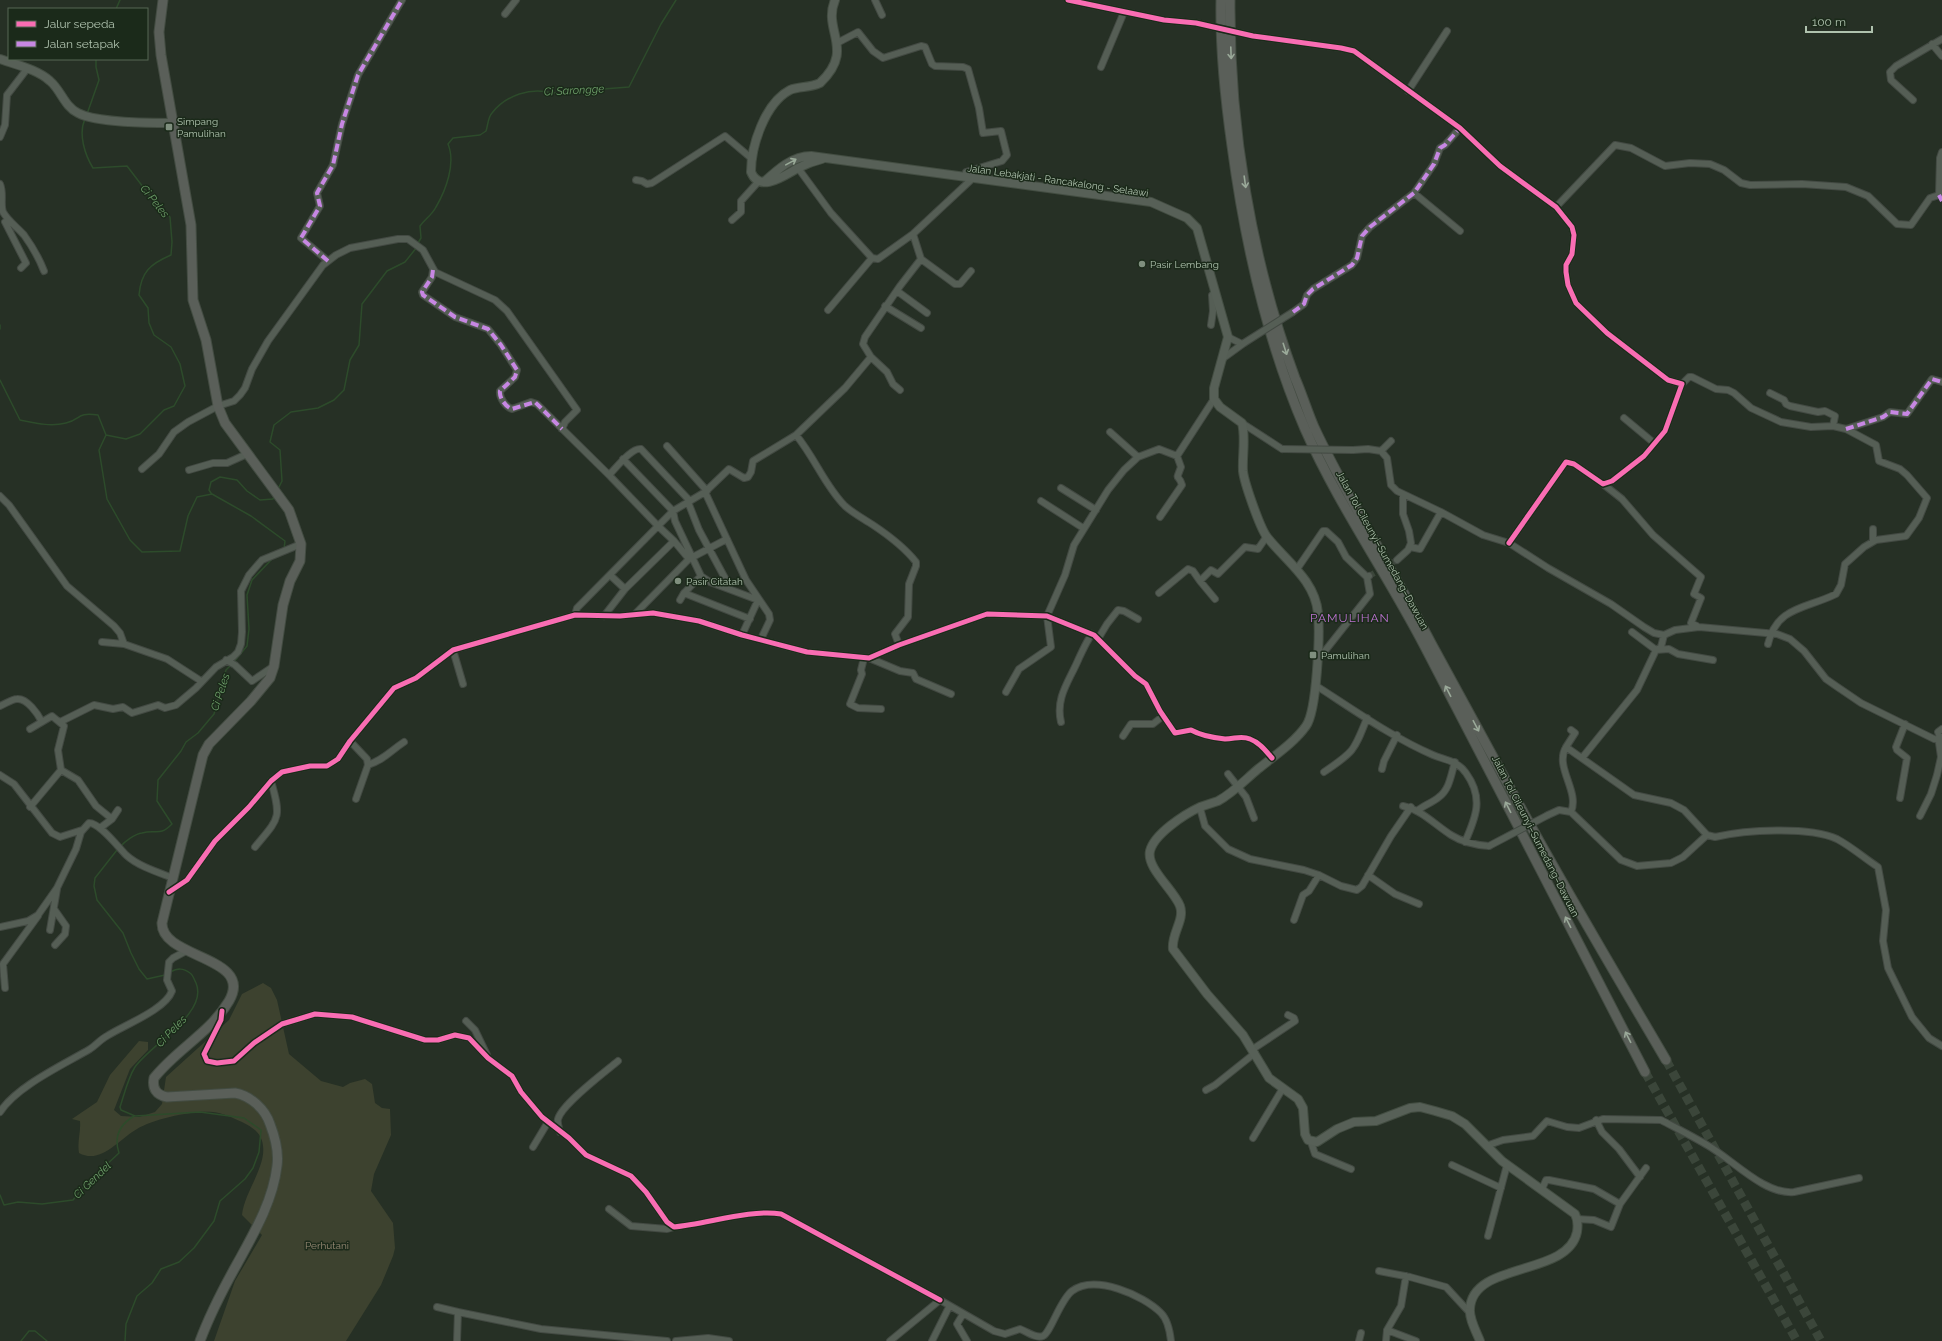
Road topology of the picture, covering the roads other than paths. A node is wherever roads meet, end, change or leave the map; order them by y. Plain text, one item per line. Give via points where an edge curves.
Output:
1 (163, 0) edge
2 (402, 0) edge
3 (516, 0) edge
4 (835, 0) edge
5 (875, 0) edge
6 (1068, 0) edge
7 (1221, 0) edge
8 (1230, 0) edge
9 (1124, 12) junction
10 (505, 14) dead end
11 (882, 15) dead end
12 (1446, 31) dead end
13 (1942, 39) edge
14 (837, 43) junction
15 (1932, 44) junction
16 (1942, 56) edge
17 (0, 59) edge
18 (1101, 67) dead end
19 (27, 68) junction
20 (1408, 91) junction
21 (1913, 100) dead end
22 (172, 123) junction
23 (1460, 128) junction
24 (0, 137) edge
25 (1942, 152) edge
26 (751, 158) junction
27 (823, 158) junction
28 (798, 168) junction
29 (970, 177) junction
30 (636, 180) dead end
31 (761, 181) junction
32 (0, 184) edge
33 (1414, 193) junction
34 (1940, 198) edge
35 (1556, 207) junction
36 (732, 220) dead end
37 (4, 222) edge
38 (1460, 231) dead end
39 (913, 234) junction
40 (872, 258) junction
41 (922, 259) junction
42 (328, 261) junction
43 (21, 268) dead end
44 (433, 270) junction
45 (44, 271) dead end
46 (971, 271) dead end
47 (897, 291) junction
48 (1215, 292) junction
49 (885, 306) junction
50 (828, 310) dead end
51 (927, 313) dead end
52 (1211, 325) dead end
53 (921, 328) dead end
54 (1228, 337) junction
55 (1243, 343) junction
56 (871, 357) junction
57 (1222, 359) junction
58 (1942, 382) edge
59 (1682, 384) junction
60 (900, 390) dead end
61 (1770, 393) dead end
62 (1214, 399) junction
63 (218, 406) junction
64 (1624, 418) dead end
65 (1242, 423) junction
66 (1833, 426) junction
67 (1846, 428) junction
68 (562, 429) junction
69 (1110, 432) dead end
70 (796, 435) junction
71 (1391, 441) dead end
72 (1654, 444) junction
73 (666, 446) dead end
74 (1381, 451) junction
75 (247, 454) junction
76 (1177, 456) junction
77 (1138, 457) junction
78 (623, 459) junction
79 (142, 469) dead end
80 (189, 470) dead end
81 (609, 475) junction
82 (1603, 484) junction
83 (1061, 488) dead end
84 (706, 491) junction
85 (1403, 494) junction
86 (0, 496) edge
87 (689, 501) junction
88 (1041, 501) dead end
89 (1096, 510) junction
90 (673, 511) junction
91 (1441, 512) junction
92 (1160, 517) dead end
93 (658, 526) junction
94 (1083, 528) junction
95 (1873, 529) dead end
96 (1267, 536) junction
97 (727, 539) junction
98 (674, 541) junction
99 (1873, 541) junction
100 (1509, 543) junction
101 (302, 544) junction
102 (1410, 547) junction
103 (708, 548) junction
104 (691, 558) junction
105 (1397, 560) tunnel mouth
106 (1297, 569) junction
107 (610, 575) junction
108 (701, 576) junction
109 (726, 580) dead end
110 (1200, 581) junction
111 (625, 589) junction
112 (684, 593) junction
113 (1159, 593) dead end
114 (1215, 599) dead end
115 (680, 600) dead end
116 (758, 600) junction
117 (575, 614) junction
118 (636, 614) junction
119 (604, 616) junction
120 (1047, 616) junction
121 (750, 619) junction
122 (1138, 619) dead end
123 (1699, 627) junction
124 (1632, 632) dead end
125 (1770, 633) junction
126 (1092, 634) junction
127 (742, 635) junction
128 (1664, 635) junction
129 (761, 639) junction
130 (1098, 639) junction
131 (102, 642) dead end
132 (124, 644) junction
133 (1768, 644) dead end
134 (899, 645) junction
135 (452, 650) junction
136 (1656, 650) junction
137 (867, 658) junction
138 (1714, 660) dead end
139 (230, 662) junction
140 (1316, 662) junction
141 (274, 666) junction
142 (201, 681) junction
143 (463, 684) dead end
144 (1315, 685) junction
145 (1006, 692) dead end
146 (951, 694) dead end
147 (0, 706) edge
148 (881, 709) dead end
149 (1163, 716) junction
150 (1367, 718) junction
151 (42, 722) junction
152 (60, 722) junction
153 (1061, 722) dead end
154 (1905, 724) junction
155 (30, 729) dead end
156 (1942, 729) edge
157 (1572, 730) dead end
158 (1397, 735) junction
159 (1123, 736) dead end
160 (1941, 739) edge
161 (350, 741) junction
162 (404, 742) dead end
163 (1566, 747) junction
164 (1272, 758) junction
165 (1582, 758) junction
166 (1456, 762) junction
167 (368, 765) junction
168 (1382, 769) dead end
169 (61, 770) junction
170 (1324, 772) dead end
171 (1228, 774) dead end
172 (0, 775) edge
173 (270, 781) junction
174 (1238, 786) junction
175 (1900, 798) dead end
176 (356, 799) dead end
177 (1403, 806) dead end
178 (30, 807) junction
179 (1200, 808) junction
180 (1411, 808) junction
181 (118, 810) dead end
182 (1417, 811) junction
183 (1571, 812) junction
184 (1920, 816) dead end
185 (1254, 818) dead end
186 (112, 819) junction
187 (100, 828) junction
188 (82, 830) junction
189 (1707, 836) junction
190 (1465, 842) junction
191 (255, 847) dead end
192 (1319, 875) junction
193 (1368, 875) junction
194 (174, 876) junction
195 (57, 888) junction
196 (174, 890) junction
197 (1419, 904) dead end
198 (54, 909) junction
199 (38, 915) junction
200 (1294, 920) dead end
201 (0, 927) edge
202 (50, 930) dead end
203 (55, 945) dead end
204 (188, 950) junction
205 (5, 988) dead end
206 (222, 1011) junction
207 (1288, 1015) dead end
208 (466, 1021) dead end
209 (1942, 1046) edge
210 (1254, 1051) junction
211 (488, 1058) junction
212 (1666, 1060) tunnel mouth
213 (618, 1061) dead end
214 (1646, 1072) tunnel mouth
215 (1283, 1088) junction
216 (1206, 1090) dead end
217 (0, 1112) edge
218 (1596, 1120) junction
219 (548, 1122) junction
220 (560, 1132) junction
221 (1253, 1138) dead end
222 (1311, 1142) junction
223 (1486, 1146) junction
224 (533, 1147) dead end
225 (1452, 1165) dead end
226 (1507, 1165) junction
227 (1646, 1168) dead end
228 (1351, 1169) dead end
229 (1640, 1177) junction
230 (1859, 1178) dead end
231 (1501, 1188) junction
232 (1542, 1189) junction
233 (1620, 1204) junction
234 (608, 1209) dead end
235 (1577, 1219) junction
236 (674, 1227) junction
237 (1488, 1236) dead end
238 (1379, 1271) dead end
239 (1406, 1276) junction
240 (940, 1300) junction
241 (437, 1307) dead end
242 (949, 1307) junction
243 (458, 1312) junction
244 (1470, 1313) junction
245 (963, 1314) junction
246 (1387, 1330) junction
247 (1360, 1333) dead end
248 (1036, 1339) edge
249 (1477, 1339) edge
250 (200, 1341) edge
251 (457, 1341) edge
252 (667, 1341) edge
253 (676, 1341) edge
254 (729, 1341) edge
255 (890, 1341) edge
256 (932, 1341) edge
257 (967, 1341) edge
258 (1171, 1341) edge
259 (1358, 1341) edge
260 (1386, 1341) edge
261 (1416, 1341) edge

1 - 22 highway via 160,48
2 - 42 street via 358,75 342,124 333,165 317,193 320,206 301,238
3 - 10 street
4 - 14 main road via 832,18
5 - 11 street
6 - 9 street
214 -> 7 highway, Jalan Tol Cileunyi–Sumedang–Dawuan via 1406,610 1344,505 1305,429 1277,354 1256,282 1241,213 1221,58
8 -> 212 highway, Jalan Tol Cileunyi–Sumedang–Dawuan via 1231,56 1237,127 1256,249 1286,352 1313,424 1349,499 1410,603 1524,815
9 - 18 street
9 - 20 street, bridge via 1164,20 1196,22 1254,36 1354,51
12 - 20 street
13 - 15 street
14 - 26 main road via 835,63 820,83 794,88 774,104 760,129
14 - 29 street via 858,32 873,51 883,58 921,46 925,47 935,66 968,69 983,133 1000,130 1007,155 1002,161 966,172
15 - 16 street
15 - 21 street via 1890,72 1891,80
17 - 19 main road
19 - 22 main road via 50,81 66,103 78,113 109,120
19 - 24 street via 7,95 5,125
20 - 23 street
22 - 63 highway via 191,224 193,300 206,340
23 - 33 street via 1440,148 1434,164
23 - 35 street via 1500,166
25 - 34 street
26 - 30 street via 725,136 652,184
26 - 31 main road via 751,172
27 - 28 main road, Jalan Lebakjati - Rancakalong - Selaawi
27 - 29 main road, Jalan Lebakjati - Rancakalong - Selaawi
31 -> 27 main road, Jalan Lebakjati - Rancakalong - Selaawi via 796,158
28 - 31 main road, Jalan Lebakjati - Rancakalong - Selaawi via 774,182
28 - 40 street via 831,213
29 - 39 street
29 - 48 main road, Jalan Lebakjati - Rancakalong - Selaawi via 1151,202 1187,218 1200,232
31 - 36 street via 741,201 741,212
32 - 37 street
33 - 38 street
33 - 55 street, bridge via 1366,231 1352,265 1313,289 1307,295 1304,304 1293,312
34 - 35 street via 1930,198 1911,225 1905,226 1891,220 1868,196 1846,187 1802,184 1750,186 1710,164 1666,166 1631,148 1615,144
35 - 59 street via 1572,227 1574,236 1566,272 1568,285 1576,303 1607,333 1668,380
37 - 43 street via 26,263
37 - 45 street via 23,235
39 - 40 street via 878,259
39 - 41 street
40 - 50 street
41 - 46 street via 955,284 960,284
41 - 47 street
42 - 44 street via 350,248 408,239 423,250
42 - 63 street via 268,341 242,392 234,401
44 - 68 street via 496,300 507,311 577,410
44 - 68 street via 432,277 422,294 455,316 488,330 517,370 515,377 500,391 504,402 512,409 535,402
47 - 49 street
47 - 51 street
48 - 52 street via 1212,295
48 - 54 main road, Jalan Lebakjati - Rancakalong - Selaawi
49 - 53 street
49 - 56 street via 863,340 863,346
54 - 55 street
54 - 57 main road
55 - 57 street
56 - 60 street via 887,372 893,384
56 - 70 street via 845,388
57 - 62 main road via 1213,392
58 - 67 street via 1931,380 1907,414 1890,412 1883,417
59 - 66 street via 1692,377 1716,389 1728,390 1751,408 1781,422 1811,427
59 - 72 street via 1665,431
61 - 66 street via 1795,408 1829,412 1835,416
62 - 65 main road via 1220,407
62 - 76 street
63 - 75 highway via 225,423
63 - 79 street via 174,432 159,454
64 - 72 street
65 - 74 street, bridge via 1282,449
65 - 96 main road via 1244,477 1257,516
66 - 67 street
67 - 99 street via 1876,445 1879,461 1900,469 1927,498 1919,518 1906,536
68 - 81 street
69 - 77 street
70 - 84 street via 753,461 752,472 748,476 742,477 729,469
70 - 134 street via 841,501 882,532 917,564 909,584 908,617 895,634
71 - 74 street
72 - 82 street via 1644,456 1619,476
73 - 84 street
74 - 85 street via 1387,458 1391,485
75 - 80 street via 227,463 213,463
75 - 101 highway via 291,515
76 - 77 street via 1159,450
76 - 92 street via 1181,467 1177,472 1177,478 1182,485
77 - 89 street via 1108,490
78 - 81 street
78 - 87 street via 641,449
78 - 90 street
81 - 93 street
82 - 100 street via 1574,464 1566,462
82 - 123 street via 1622,499 1653,535 1701,577 1694,594 1701,598 1691,623
83 - 89 street
84 - 87 street
84 - 97 street
85 - 91 street
85 - 102 street via 1402,514 1409,531
86 - 132 street via 67,586 114,626
87 - 90 street
87 - 103 street
88 - 94 street
89 - 94 street
90 - 93 street
90 - 104 street
91 - 100 street via 1484,535
91 - 102 street via 1420,549
93 - 98 street
93 - 107 street
94 - 120 street
95 - 99 street
96 - 106 main road
96 - 110 street via 1258,549 1245,548 1218,574 1211,570
97 - 103 street
97 - 116 street
98 - 104 street
98 - 111 street
99 - 125 street via 1847,560 1836,594 1785,614
100 - 128 street via 1654,633
101 - 139 street via 262,560 245,583 241,591 241,644
101 - 141 highway via 300,561 290,580 282,605
102 - 105 street
103 - 104 street
103 - 109 street
104 - 108 street
104 - 118 street
106 - 140 main road via 1311,588 1318,610
106 - 140 street via 1323,531 1326,531 1338,542 1346,557 1368,576 1370,594
107 - 111 street
107 - 117 street via 577,608
108 - 112 street
108 - 116 street via 710,582
110 - 113 street via 1188,569
110 - 114 street
111 - 119 street
112 - 115 street
112 - 121 street
116 - 121 street
116 - 129 street via 770,618
117 - 119 street
117 - 135 street
118 - 119 street
118 - 127 street via 654,613 699,621
120 - 126 street
120 - 134 street via 987,614
120 - 145 street via 1051,647 1019,669
121 - 127 street
122 - 130 street via 1118,610
123 - 125 street
123 - 128 street via 1675,630
124 - 136 street
125 - 133 street
125 - 154 street via 1790,639 1804,651 1826,679 1855,699
126 - 130 street
126 - 153 street via 1063,690 1060,700
127 - 129 street
128 - 136 street via 1661,647
129 - 137 street via 807,652
130 - 149 street via 1146,684
131 - 132 street
132 - 142 street via 167,659
134 - 137 street
135 - 143 street
135 - 161 street via 416,678 394,688
136 - 138 street via 1669,649 1678,654
136 - 165 street via 1637,690
137 - 146 street via 900,671 913,673 916,679
137 - 148 street via 850,704 858,708
139 - 141 street via 252,681
139 - 142 street via 216,667
140 - 144 main road
141 - 194 highway via 270,678 262,688 212,740 202,755
142 - 152 street via 176,705 165,708 158,705 132,713 123,707 113,709 95,705
144 - 150 street
144 - 164 main road via 1313,710 1307,725
147 - 151 street via 16,698 22,699
149 - 159 street via 1153,724 1131,724
149 - 164 street via 1175,733 1191,730 1196,734 1225,738 1241,736 1252,739
150 - 158 street
150 - 170 street via 1358,743 1352,751
151 - 152 street via 52,716
151 - 155 street
152 - 169 street via 64,727 58,750
154 - 160 street via 1934,739
154 - 175 street via 1896,747 1907,758
156 - 160 street via 1938,732
157 - 163 street via 1575,733
158 - 166 street via 1432,755
158 - 168 street
160 - 184 street via 1937,775
161 - 167 street via 367,759
161 - 173 street via 331,765 290,768
162 - 167 street via 385,758
163 - 165 street
163 - 183 street via 1564,761 1573,797
164 - 174 main road
165 - 189 street via 1634,795 1671,803 1684,810
166 - 182 street via 1446,790 1440,797
166 - 190 street via 1466,773 1475,791 1477,805
167 - 176 street
169 - 178 street
169 - 186 street via 78,780 96,806
171 - 174 street
172 - 178 street via 14,784
173 - 191 street via 278,805 277,818 273,827
173 - 196 street via 249,807 215,840 187,880
174 - 179 main road via 1221,799
174 - 185 street via 1249,802
177 - 180 street
178 - 188 street via 52,833 60,837
179 - 192 street via 1205,826 1228,849 1250,859
179 - 210 main road via 1162,833 1152,847 1150,859 1181,909 1173,949
180 - 182 street
180 - 193 street
181 - 186 street
182 - 190 street via 1452,836
183 - 189 street via 1621,860 1637,866 1671,863
183 - 190 street, bridge via 1559,810 1489,846
186 - 187 street
187 - 188 street via 92,823
187 - 194 street via 127,855 145,867
188 - 195 street via 76,849
189 - 209 street via 1809,832 1836,839 1878,867 1886,910 1883,941 1888,968 1912,1017 1929,1038
192 - 193 street via 1340,886 1355,890 1360,889
192 - 200 street via 1311,889 1303,896
193 - 197 street via 1396,894
194 - 196 highway
195 - 198 street
195 - 199 street
196 - 204 highway via 162,923 163,931 171,942
198 - 202 street
198 - 203 street via 66,926 65,934
199 - 201 street via 28,921
199 - 205 street via 28,932 2,964
204 - 206 highway via 221,968 231,979 234,988
204 - 217 street via 173,958 167,980 172,991 160,1006 41,1076
206 - 211 street via 221,1020 204,1054 206,1060 217,1063 234,1061 254,1043 282,1024 315,1014 352,1017 425,1040 438,1040 455,1035 465,1037
206 - 250 highway via 206,1030 160,1071 154,1078 154,1089 158,1094 167,1097 235,1093 249,1098 268,1116 277,1150 278,1165 260,1222 216,1304
207 - 210 street via 1295,1021
208 - 211 street via 475,1030
210 - 215 main road via 1268,1078
210 - 216 street via 1215,1086
211 - 219 street via 512,1076 538,1114
213 - 220 street via 572,1100 562,1112 558,1119
215 - 221 street
215 - 222 main road via 1301,1102 1305,1134
218 - 223 street via 1579,1128 1547,1121 1533,1136 1503,1140
218 - 229 street via 1602,1132 1619,1149
218 - 230 street via 1661,1120 1707,1145 1757,1180 1787,1193
219 - 220 street
219 - 224 street
220 - 236 street via 586,1155 631,1176 667,1222
222 - 223 main road via 1317,1142 1346,1125 1376,1121 1406,1109 1420,1107 1452,1116 1462,1122
222 - 228 street via 1315,1154
223 - 226 main road
225 - 231 street
226 - 231 street
226 - 232 main road
227 - 229 street
229 - 233 street
231 - 237 street
232 - 233 street via 1546,1180 1549,1180 1594,1189
232 - 235 main road via 1572,1212
233 - 235 street via 1610,1227 1594,1220
234 - 236 street via 631,1226 667,1230
235 - 244 main road via 1576,1236 1567,1248 1547,1261 1500,1276 1482,1286 1472,1299
236 - 240 street via 694,1226 763,1212 781,1214
238 - 239 street
239 - 244 street via 1446,1287
239 - 246 street via 1401,1306
240 - 242 street
240 - 255 street
241 - 243 street
242 - 245 street
242 - 256 street
243 - 251 street
243 - 252 street via 541,1329
244 - 249 main road
245 - 248 street via 999,1332 1005,1334 1020,1329
245 - 257 street via 957,1324
246 - 260 street
246 - 261 street
247 - 259 street
248 - 258 street via 1047,1332 1071,1292 1087,1284 1115,1288 1152,1305 1162,1314 1168,1325
253 - 254 street via 708,1338

